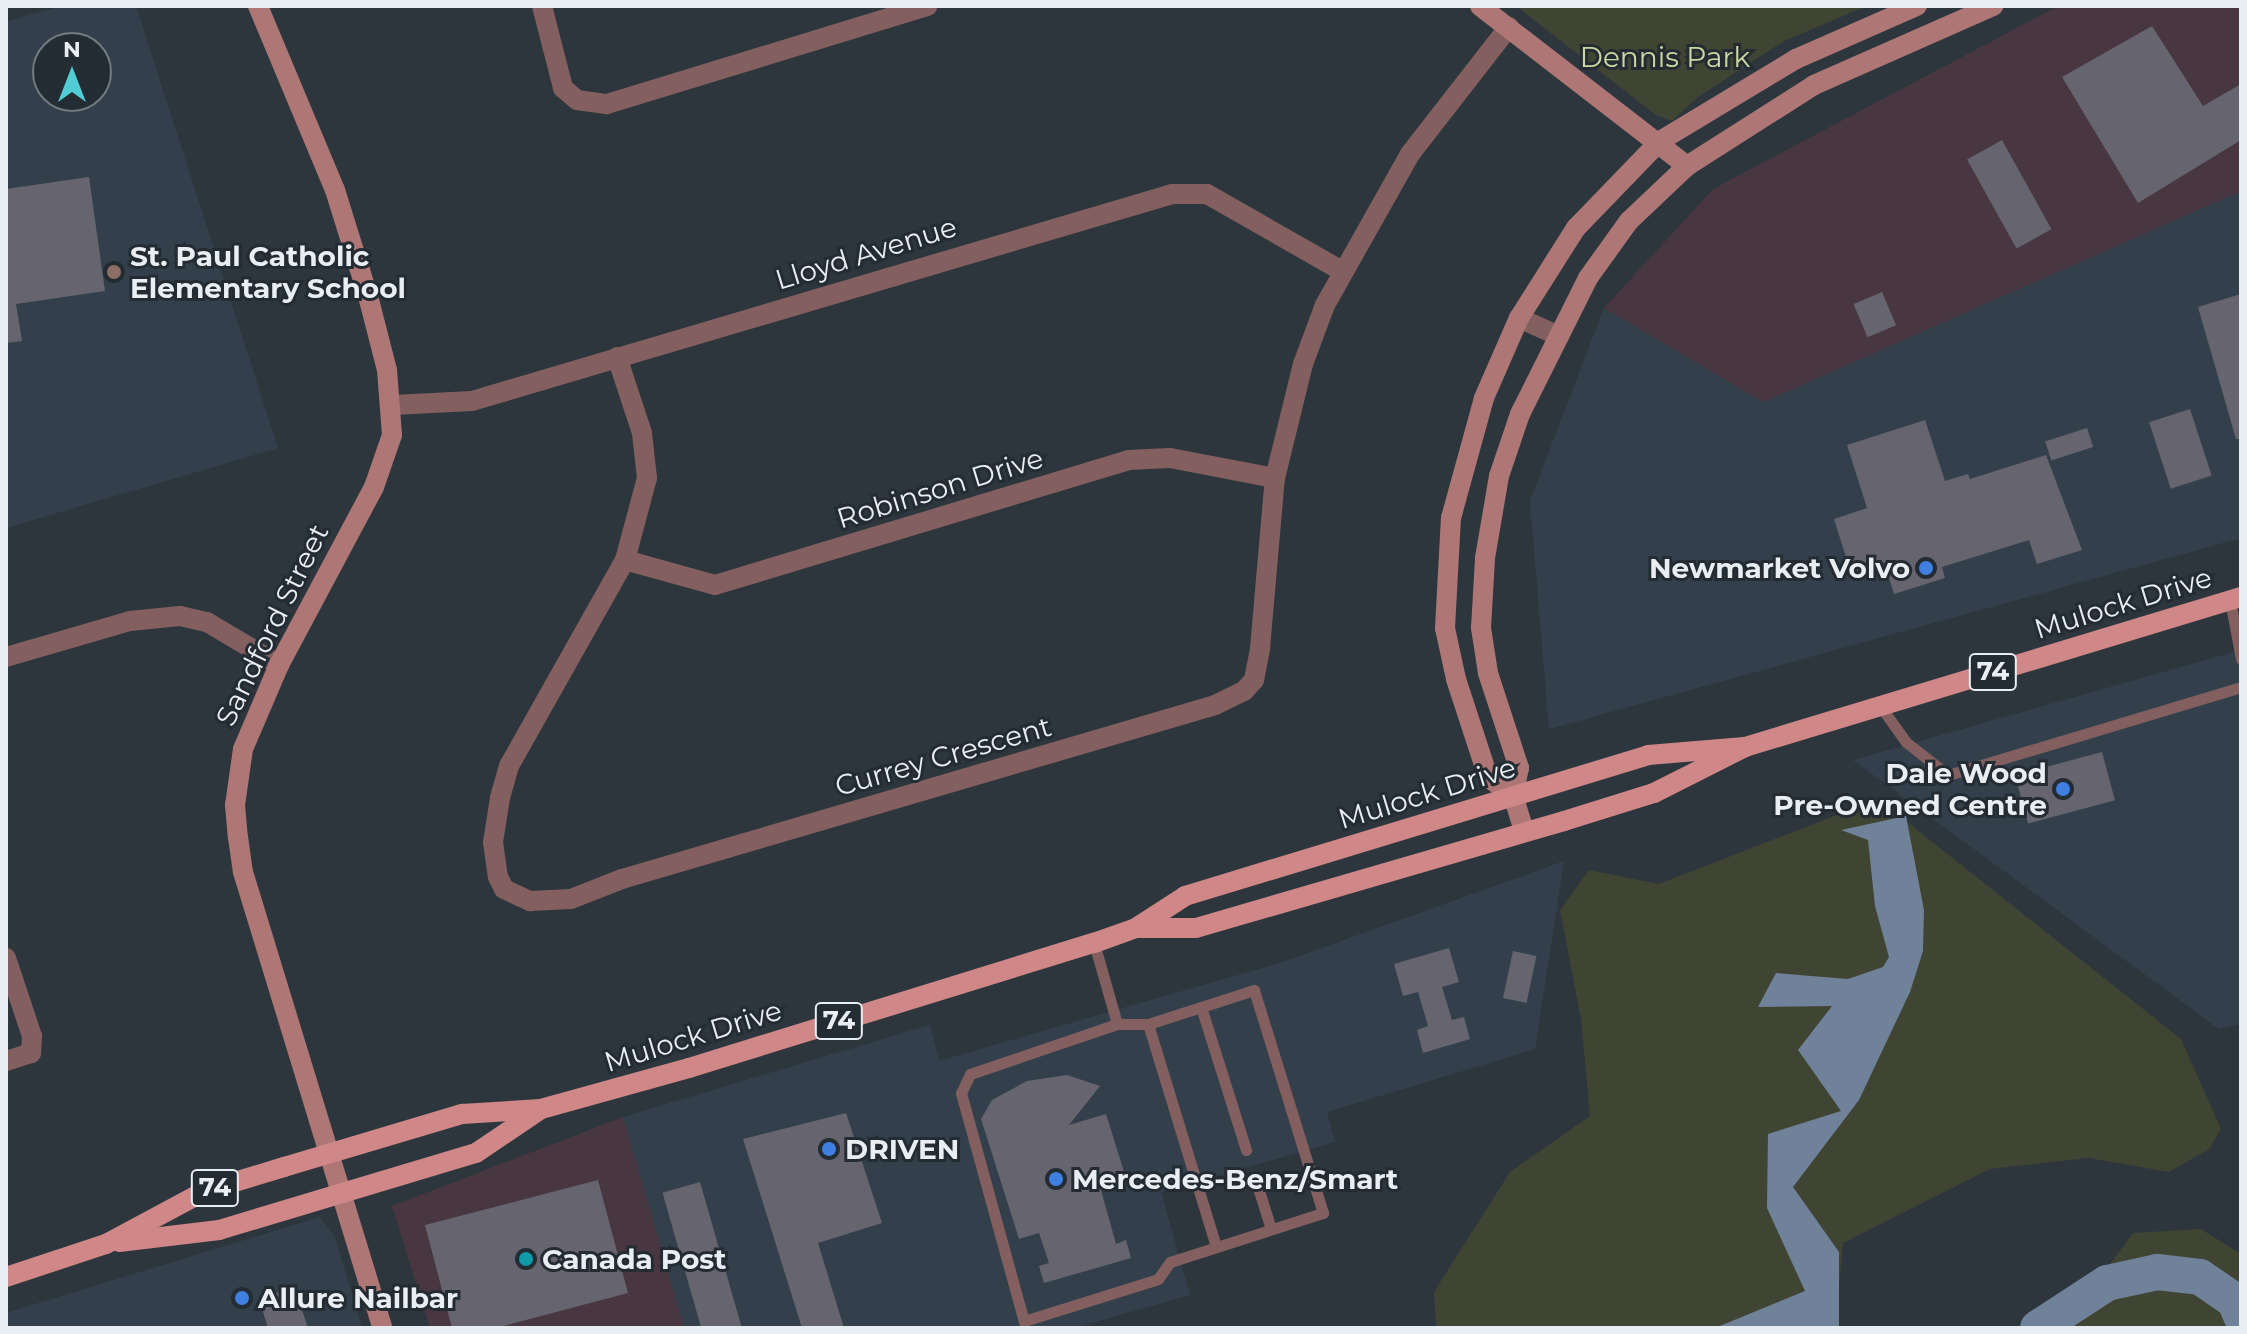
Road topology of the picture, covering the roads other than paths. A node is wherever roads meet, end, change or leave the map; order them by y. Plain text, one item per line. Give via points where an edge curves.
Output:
1 (258, 6) edge
2 (542, 6) edge
3 (927, 6) edge
4 (1480, 6) edge
5 (1917, 6) edge
6 (1993, 6) edge
7 (1509, 27) junction
8 (1660, 141) junction
9 (1687, 166) junction
10 (1340, 270) junction
11 (1519, 318) junction
12 (1559, 336) junction
13 (617, 357) junction
14 (393, 405) junction
15 (1275, 478) junction
16 (625, 560) junction
17 (2236, 598) edge
18 (6, 657) edge
19 (2241, 659) edge
20 (279, 665) junction
21 (2241, 687) edge
22 (1881, 707) junction
23 (1745, 747) junction
24 (1513, 796) junction
25 (1524, 831) junction
26 (1136, 928) junction
27 (1094, 943) junction
28 (6, 958) edge
29 (1201, 1007) junction
30 (1117, 1024) junction
31 (1148, 1024) junction
32 (6, 1061) edge
33 (541, 1109) junction
34 (1246, 1150) dead end
35 (332, 1153) junction
36 (1255, 1178) dead end
37 (343, 1191) junction
38 (1271, 1229) junction
39 (106, 1244) junction
40 (1216, 1247) junction
41 (6, 1277) edge
42 (382, 1328) edge

1 - 14 main road, Sandford Street via 335,190 379,335
2 - 3 street via 563,88 577,100 607,104
4 - 7 main road
5 - 8 main road via 1796,59
6 - 9 main road via 1814,85
7 - 8 main road
7 - 10 street, Currey Crescent via 1418,143
8 - 9 main road
8 - 11 main road via 1576,228
9 - 12 main road via 1629,221 1588,278
10 - 13 street, Lloyd Avenue via 1207,194 1172,194
10 - 15 street, Currey Crescent via 1303,364
11 - 12 street
11 - 24 main road via 1484,398 1451,518 1445,628 1488,777
12 - 24 main road via 1520,414 1499,476 1485,558 1481,628 1488,673 1519,768
13 - 14 street, Lloyd Avenue via 472,401
13 - 16 street, Currey Crescent via 642,433 647,478
14 - 20 main road, Sandford Street via 392,435 374,487
15 - 16 street, Robinson Drive via 1170,458 1128,460 715,585
15 - 16 street, Currey Crescent via 1260,648 1254,680 1244,691 1215,705 622,879 571,899 530,901 504,889 498,877 493,842 500,798 509,766
17 - 19 lane
17 - 22 main road, Mulock Drive / 74
18 - 20 street via 130,621 180,616 207,622
20 - 35 main road, Sandford Street via 243,749 235,805 238,837 243,872
21 - 22 lane via 1948,775 1906,742
22 - 23 main road, Mulock Drive / 74
23 - 24 main road, Mulock Drive / 74 via 1648,755
23 - 25 main road, Mulock Drive / 74 via 1654,793
24 - 25 main road
24 - 26 main road, Mulock Drive / 74 via 1185,896
25 - 26 main road, Mulock Drive / 74 via 1196,928
26 - 27 main road, Mulock Drive / 74
27 - 30 lane
27 - 33 main road, Mulock Drive / 74
28 - 32 street via 32,1036 31,1053
29 - 31 lane
29 - 34 lane
29 - 38 lane via 1254,990 1323,1213
30 - 31 lane
30 - 40 lane via 970,1074 961,1093 1024,1321 1158,1279 1170,1262
31 - 40 lane
33 - 35 main road, Mulock Drive / 74 via 462,1114
33 - 37 main road, Mulock Drive / 74 via 476,1153
35 - 37 main road, Sandford Street
35 - 39 main road, Mulock Drive / 74 via 205,1191
36 - 38 lane
37 - 39 main road, Mulock Drive / 74 via 219,1230
37 - 42 main road, Sandford Street
38 - 40 lane
39 - 41 main road, Mulock Drive / 74

